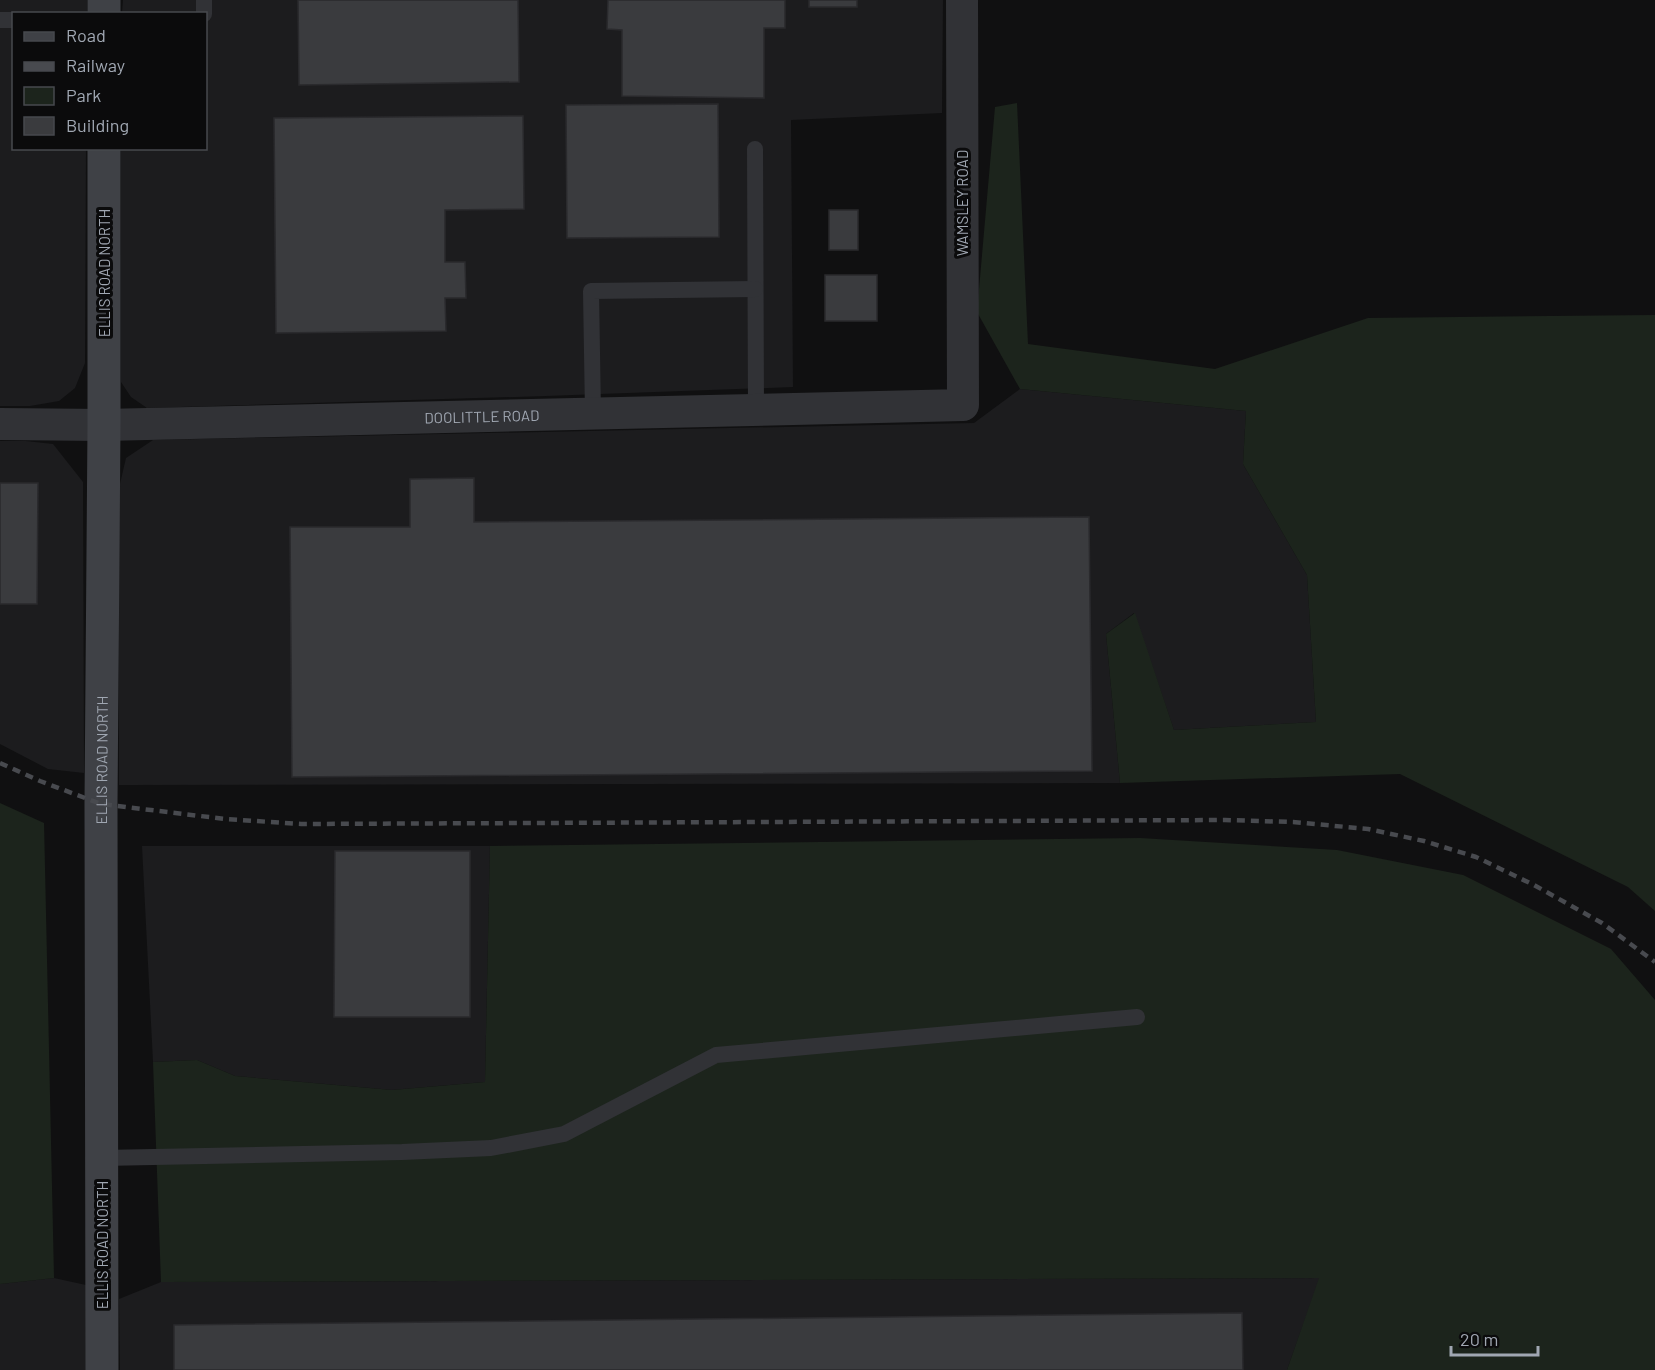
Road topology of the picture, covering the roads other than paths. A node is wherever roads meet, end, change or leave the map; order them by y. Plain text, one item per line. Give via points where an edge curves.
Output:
1 (962, 0) edge
2 (755, 149) dead end
3 (104, 150) edge
4 (756, 289) junction
5 (963, 405) joint
6 (756, 410) junction
7 (593, 414) junction
8 (0, 424) edge
9 (104, 425) junction
10 (1137, 1017) dead end
11 (102, 1158) junction
12 (102, 1370) edge

1 - 5 street, WAMSLEY ROAD
2 - 4 lane
3 - 9 street, ELLIS ROAD NORTH
4 - 6 lane
4 - 7 lane via 591,291
5 - 6 street, DOOLITTLE ROAD
6 - 7 street, DOOLITTLE ROAD
7 - 9 street, DOOLITTLE ROAD
8 - 9 street, DOOLITTLE ROAD
9 - 11 street, ELLIS ROAD NORTH
10 - 11 lane via 716,1055 564,1134 491,1148
11 - 12 street, ELLIS ROAD NORTH

